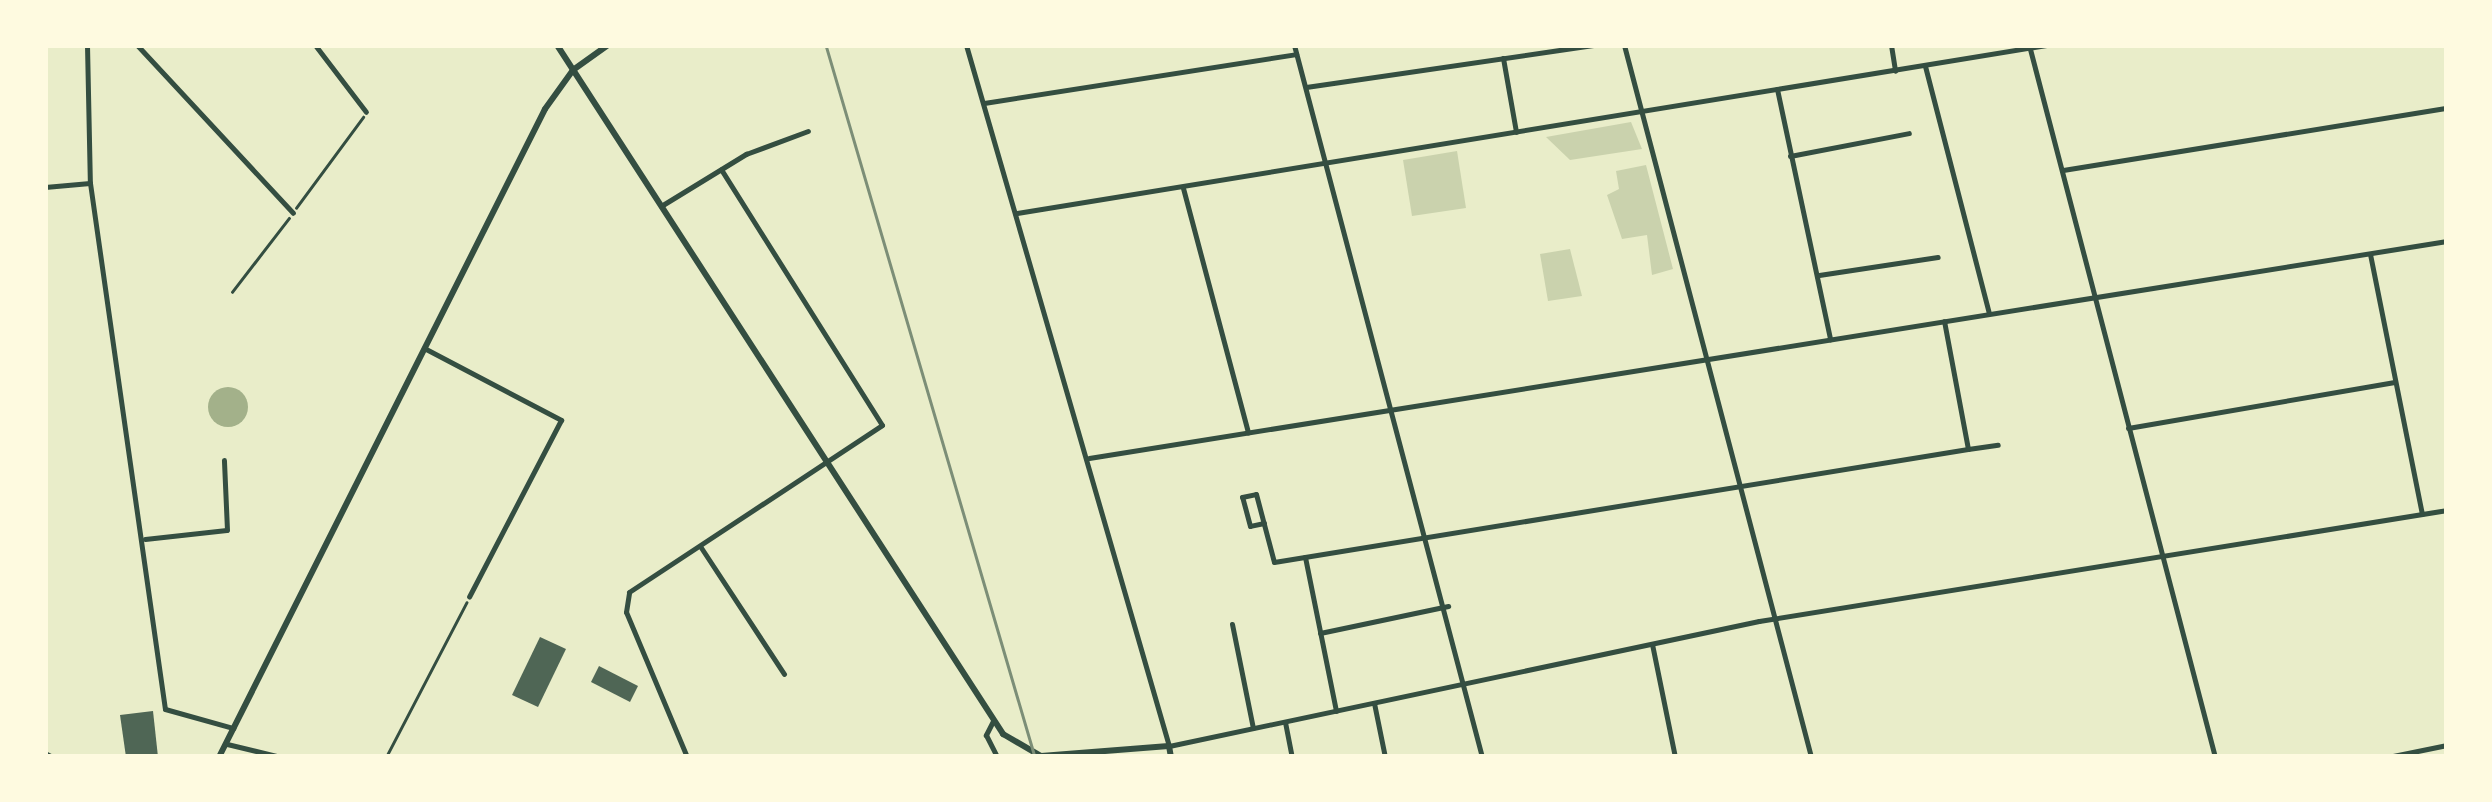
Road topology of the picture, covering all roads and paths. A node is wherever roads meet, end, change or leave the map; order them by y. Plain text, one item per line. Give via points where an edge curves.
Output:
1 (87, 45) edge
2 (137, 45) edge
3 (315, 45) edge
4 (557, 45) edge
5 (608, 45) edge
6 (966, 45) edge
7 (1294, 45) edge
8 (1595, 45) edge
9 (1624, 45) edge
10 (1891, 45) edge
11 (2046, 45) edge
12 (2029, 46) edge
13 (1296, 54) junction
14 (1504, 58) junction
15 (1925, 66) junction
16 (573, 70) junction
17 (1895, 71) junction
18 (1306, 87) junction
19 (1777, 89) junction
20 (984, 103) junction
21 (2447, 108) edge
22 (366, 112) joint
23 (1642, 112) junction
24 (808, 131) dead end
25 (1516, 132) junction
26 (1909, 133) dead end
27 (1790, 156) junction
28 (1326, 164) junction
29 (720, 169) junction
30 (2063, 170) junction
31 (90, 183) junction
32 (45, 187) edge
33 (1182, 188) junction
34 (661, 206) junction
35 (292, 213) junction
36 (1016, 213) junction
37 (2447, 241) edge
38 (2370, 254) junction
39 (1938, 257) dead end
40 (1820, 275) junction
41 (232, 292) dead end
42 (2094, 297) junction
43 (1989, 313) junction
44 (1944, 321) junction
45 (1830, 339) junction
46 (424, 348) junction
47 (1707, 358) junction
48 (2393, 382) junction
49 (1394, 409) junction
50 (2128, 428) junction
51 (1248, 433) junction
52 (1998, 445) dead end
53 (1968, 449) junction
54 (1089, 458) junction
55 (224, 460) dead end
56 (829, 465) junction
57 (1741, 484) junction
58 (2447, 510) edge
59 (2422, 514) junction
60 (1264, 522) junction
61 (1428, 535) junction
62 (144, 539) junction
63 (700, 546) junction
64 (2163, 555) junction
65 (1305, 557) junction
66 (469, 597) joint
67 (1448, 606) junction
68 (1776, 618) junction
69 (1232, 624) dead end
70 (1320, 633) junction
71 (1652, 644) junction
72 (784, 674) dead end
73 (1468, 682) junction
74 (1374, 702) junction
75 (1336, 710) junction
76 (993, 721) junction
77 (1285, 722) junction
78 (233, 728) junction
79 (1253, 728) junction
80 (226, 743) junction
81 (2447, 745) edge
82 (1168, 746) junction
83 (2393, 756) edge
84 (219, 757) edge
85 (282, 757) edge
86 (386, 757) edge
87 (687, 757) edge
88 (997, 757) edge
89 (1171, 757) edge
90 (1292, 757) edge
91 (1385, 757) edge
92 (1482, 757) edge
93 (1675, 757) edge
94 (1811, 757) edge
95 (2215, 757) edge

1 - 31 street
2 - 35 street
3 - 22 street
4 - 16 street
5 - 16 street
6 - 20 street
7 - 13 street
8 - 14 street
9 - 23 street
10 - 17 street
11 - 12 street
12 - 15 street
12 - 30 street
13 - 18 street
13 - 20 street
14 - 18 street
14 - 25 street
15 - 17 street
15 - 43 street
16 - 34 street
16 - 46 street
17 - 19 street
18 - 28 street
19 - 23 street
19 - 27 street
20 - 36 street
21 - 30 street
22 - 35 path
23 - 25 street
23 - 47 street
24 - 29 street
25 - 28 street
26 - 27 street
27 - 40 street
28 - 33 street
28 - 49 street
29 - 34 street
29 - 56 street via 880,417 875,435
30 - 42 street
31 - 32 street
31 - 62 street via 126,467
33 - 36 street
33 - 51 street
34 - 56 street
35 - 41 path
36 - 54 street
37 - 38 street
38 - 42 street
38 - 48 street
39 - 40 street
40 - 45 street
42 - 43 street
42 - 50 street
43 - 44 street
44 - 45 street
44 - 53 street
45 - 47 street
46 - 66 street via 561,420
46 - 78 street
47 - 49 street
47 - 57 street
48 - 50 street
48 - 59 street
49 - 51 street
49 - 61 street
50 - 64 street
51 - 54 street
52 - 53 street
53 - 57 street
54 - 82 street
55 - 62 street via 226,530
56 - 63 street
56 - 76 street
57 - 61 street
57 - 68 street
58 - 59 street
59 - 64 street
60 - 60 street via 1250,526 1242,497 1256,494
60 - 65 street via 1274,562
61 - 65 street
61 - 67 street
62 - 78 street via 165,709
63 - 72 street
63 - 87 street via 626,601
64 - 68 street
64 - 95 street
65 - 70 street
66 - 86 path
67 - 70 street
67 - 73 street
68 - 71 street
68 - 94 street
69 - 79 street
70 - 75 street
71 - 73 street
71 - 93 street
73 - 74 street
73 - 92 street
74 - 75 street
74 - 91 street
75 - 77 street
76 - 82 street via 1041,756
76 - 88 street via 986,735
77 - 79 street
77 - 90 street
78 - 80 street
79 - 82 street
80 - 84 street
80 - 85 street
81 - 83 street
82 - 89 street

